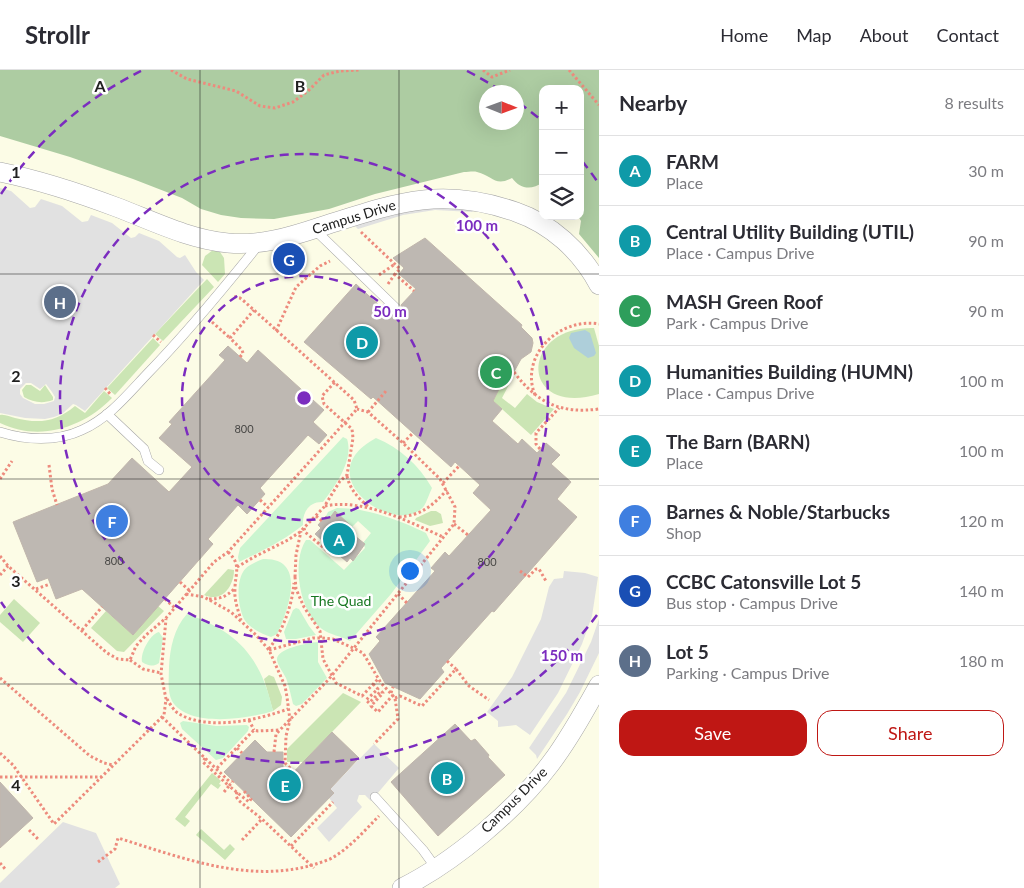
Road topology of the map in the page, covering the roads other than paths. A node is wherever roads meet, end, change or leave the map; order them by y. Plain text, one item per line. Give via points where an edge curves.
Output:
1 (0, 172) edge
2 (314, 229) junction
3 (260, 243) junction
4 (599, 285) edge
5 (401, 313) dead end
6 (107, 414) junction
7 (0, 432) edge
8 (159, 470) dead end
9 (599, 685) edge
10 (375, 797) dead end
11 (436, 868) junction
12 (402, 888) edge

1 - 3 street, Campus Drive via 106,203 178,232 229,243
2 - 3 street, Campus Drive
2 - 4 street, Campus Drive via 396,203 436,198 478,201 526,215 553,231 580,257
2 - 5 lane
3 - 6 lane via 170,350
6 - 7 lane via 80,431 54,437 28,438
6 - 8 lane via 144,449 148,461
9 - 11 street, Campus Drive via 550,764 534,782 471,842
10 - 11 lane
11 - 12 street, Campus Drive

